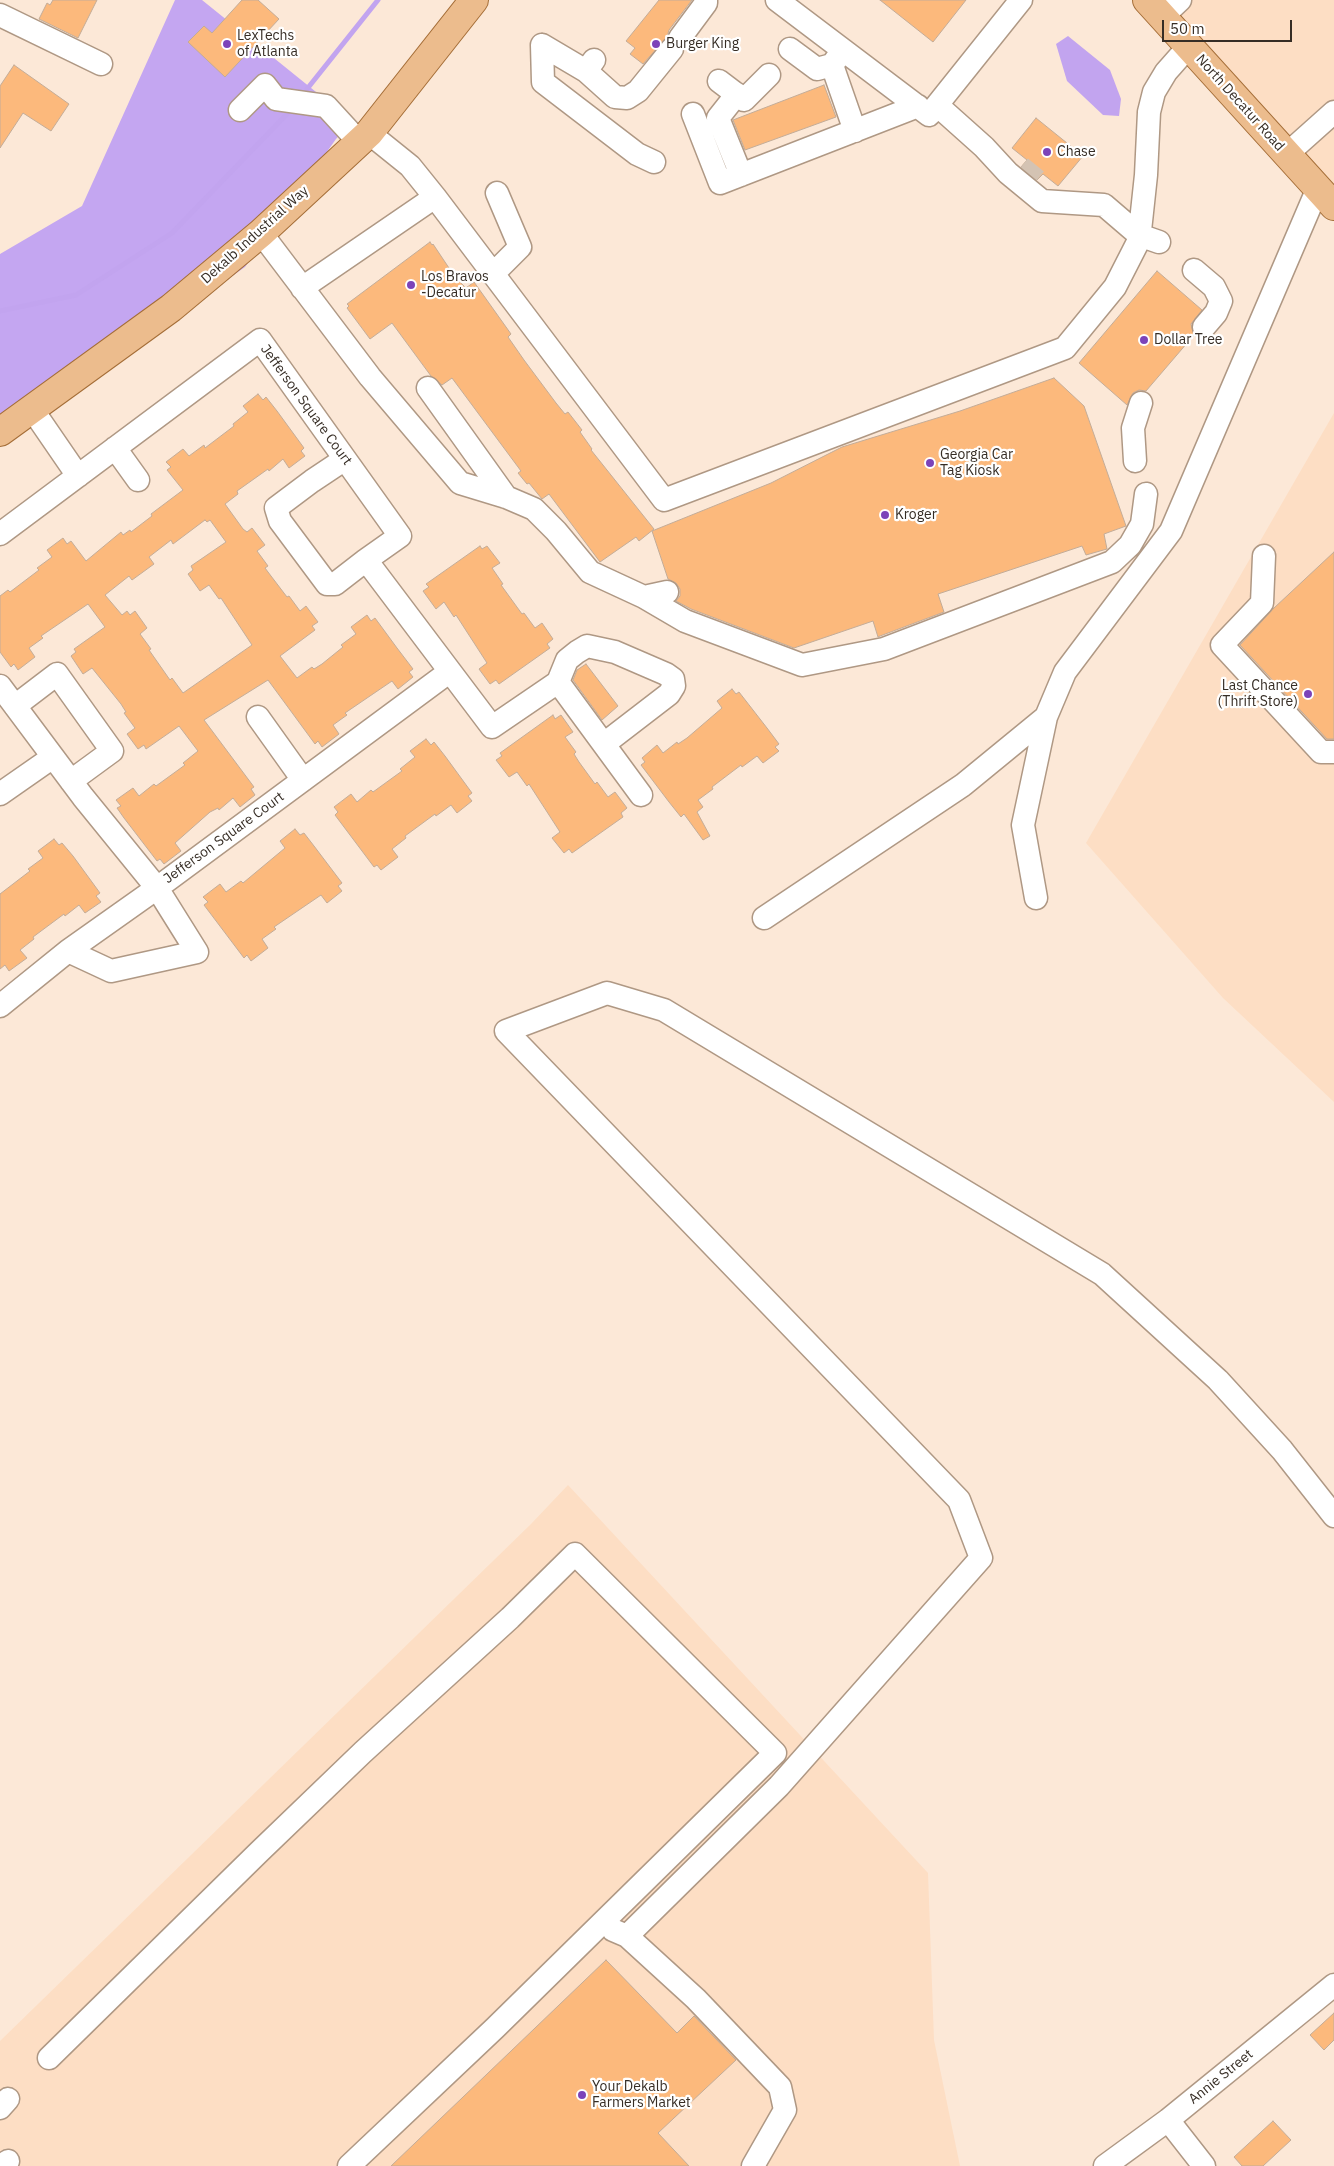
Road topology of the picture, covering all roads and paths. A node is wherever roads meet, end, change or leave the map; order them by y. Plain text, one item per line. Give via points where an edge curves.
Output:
1 (474, 0) edge
2 (706, 0) edge
3 (1021, 0) edge
4 (780, 1) edge
5 (1163, 6) edge
6 (0, 15) edge
7 (1189, 46) junction
8 (790, 49) dead end
9 (838, 58) junction
10 (101, 64) dead end
11 (769, 75) dead end
12 (719, 81) dead end
13 (737, 94) junction
14 (927, 106) junction
15 (240, 110) dead end
16 (1334, 112) edge
17 (693, 114) dead end
18 (855, 132) junction
19 (364, 137) junction
20 (984, 146) junction
21 (1287, 154) junction
22 (654, 162) dead end
23 (742, 175) junction
24 (497, 193) dead end
25 (435, 197) junction
26 (1326, 197) edge
27 (1063, 202) junction
28 (261, 233) junction
29 (1149, 239) junction
30 (1194, 270) dead end
31 (493, 274) junction
32 (302, 288) junction
33 (1204, 327) dead end
34 (428, 388) dead end
35 (1141, 403) dead end
36 (32, 409) junction
37 (0, 432) edge
38 (115, 448) junction
39 (345, 459) junction
40 (1135, 461) dead end
41 (78, 476) junction
42 (138, 480) dead end
43 (1146, 494) dead end
44 (506, 497) junction
45 (0, 534) edge
46 (1264, 556) dead end
47 (366, 560) junction
48 (667, 592) dead end
49 (644, 597) junction
50 (449, 672) junction
51 (558, 682) junction
52 (0, 686) edge
53 (14, 706) junction
54 (258, 717) dead end
55 (1046, 718) junction
56 (604, 744) junction
57 (1334, 752) edge
58 (53, 757) junction
59 (303, 780) junction
60 (71, 781) junction
61 (0, 794) edge
62 (641, 795) dead end
63 (157, 888) junction
64 (1036, 898) dead end
65 (764, 918) dead end
66 (68, 951) junction
67 (0, 1006) edge
68 (1334, 1516) edge
69 (602, 1924) junction
70 (627, 1936) junction
71 (1334, 1985) edge
72 (49, 2058) dead end
73 (1168, 2120) junction
74 (349, 2166) edge
75 (753, 2166) edge
76 (1105, 2166) edge
77 (1204, 2166) edge

1 - 19 main road, Dekalb Industrial Way
2 - 22 street via 638,91 627,98 615,97 590,66 542,45 543,82 637,154
3 - 14 street
4 - 9 street
5 - 7 main road, North Decatur Road
6 - 10 street
7 - 21 main road, North Decatur Road
7 - 29 street via 1166,72 1154,92 1149,112 1146,175
8 - 9 street via 818,69
9 - 14 street
9 - 18 street
11 - 13 street via 744,100
12 - 13 street
13 - 23 street via 718,118
14 - 18 street
14 - 20 street
15 - 19 street via 265,85 276,99 326,106
16 - 21 street
17 - 23 street via 720,183
18 - 23 street
19 - 25 street via 410,166
19 - 28 main road, Dekalb Industrial Way
20 - 27 street via 1012,158
20 - 27 street via 1008,173 1042,201
21 - 26 main road, North Decatur Road
24 - 31 street via 520,248
25 - 31 street
25 - 32 street
26 - 55 street via 1171,531 1065,672
27 - 29 street via 1104,205
28 - 32 street
28 - 36 main road, Dekalb Industrial Way via 171,308
29 - 31 street via 1139,240 1115,288 1065,348 664,500
30 - 33 street via 1214,287 1221,301
32 - 44 street via 370,378 460,483
34 - 44 street
35 - 40 street via 1133,428
36 - 37 main road, Dekalb Industrial Way
36 - 41 street
38 - 39 street, Jefferson Square Court via 260,340
38 - 41 street, Jefferson Square Court
38 - 42 street
39 - 47 street, Jefferson Square Court via 400,536
39 - 47 street via 276,508 280,521 327,584 335,584
41 - 45 street, Jefferson Square Court
43 - 49 street via 1142,524 1130,545 1112,562 875,650 802,665 685,621
44 - 49 street via 534,509 590,572
46 - 57 street via 1262,603 1222,645 1321,752
47 - 50 street
48 - 49 street
50 - 51 street via 492,727
50 - 59 street, Jefferson Square Court
51 - 56 street
51 - 56 street via 567,660 587,646 615,652 672,679 674,686 669,694
52 - 53 street, Jefferson Square Court
53 - 58 street, Jefferson Square Court
53 - 60 street via 57,674 112,751
54 - 59 street
55 - 64 street via 1023,825
55 - 65 street via 963,785
56 - 62 street
58 - 60 street, Jefferson Square Court
58 - 61 street
59 - 63 street, Jefferson Square Court
60 - 63 street, Jefferson Square Court
63 - 66 street
63 - 66 street via 197,952 111,971
66 - 67 street
68 - 70 street via 1282,1450 1218,1380 1102,1274 664,1010 607,994 506,1031 959,1500 981,1558 779,1786
69 - 70 street
69 - 72 street via 775,1753 575,1554 258,1852
69 - 74 street
70 - 75 street via 696,1999 780,2087 785,2110
71 - 73 street, Annie Street
73 - 76 street, Annie Street
73 - 77 street

